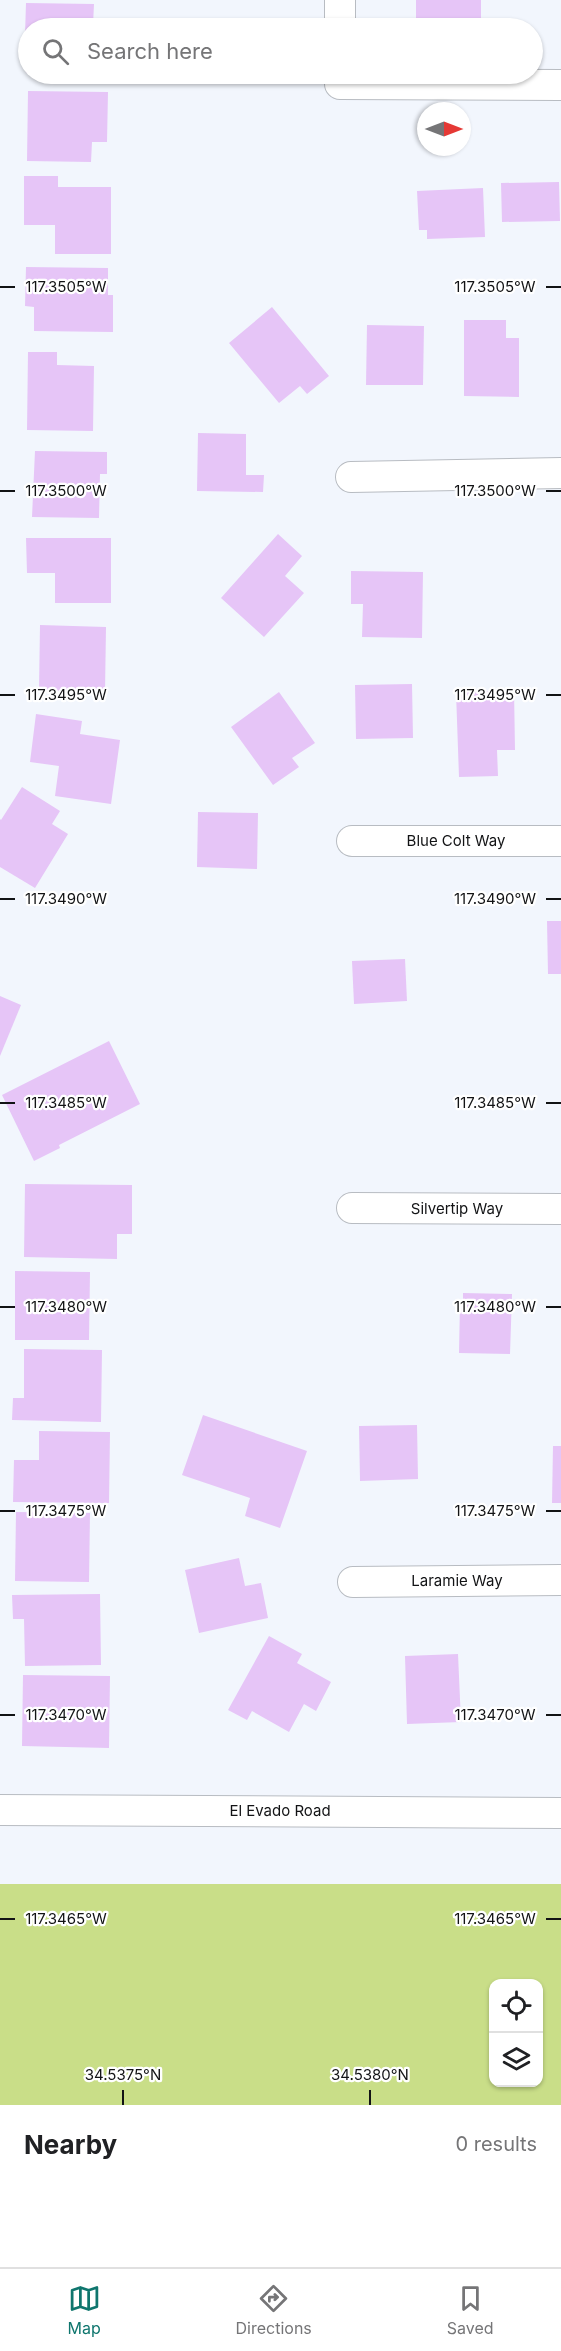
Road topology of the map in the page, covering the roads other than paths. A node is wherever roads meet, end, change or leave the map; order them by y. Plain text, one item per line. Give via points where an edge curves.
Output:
1 (340, 0) edge
2 (340, 18) edge
3 (524, 84) edge
4 (561, 85) edge
5 (561, 473) edge
6 (351, 477) dead end
7 (352, 841) dead end
8 (561, 841) edge
9 (352, 1208) dead end
10 (561, 1209) edge
11 (561, 1580) edge
12 (352, 1582) dead end
13 (0, 1810) edge
14 (561, 1813) edge

1 - 2 street
3 - 4 street
5 - 6 street
7 - 8 street, Blue Colt Way
9 - 10 street, Silvertip Way
11 - 12 street, Laramie Way
13 - 14 street, El Evado Road

